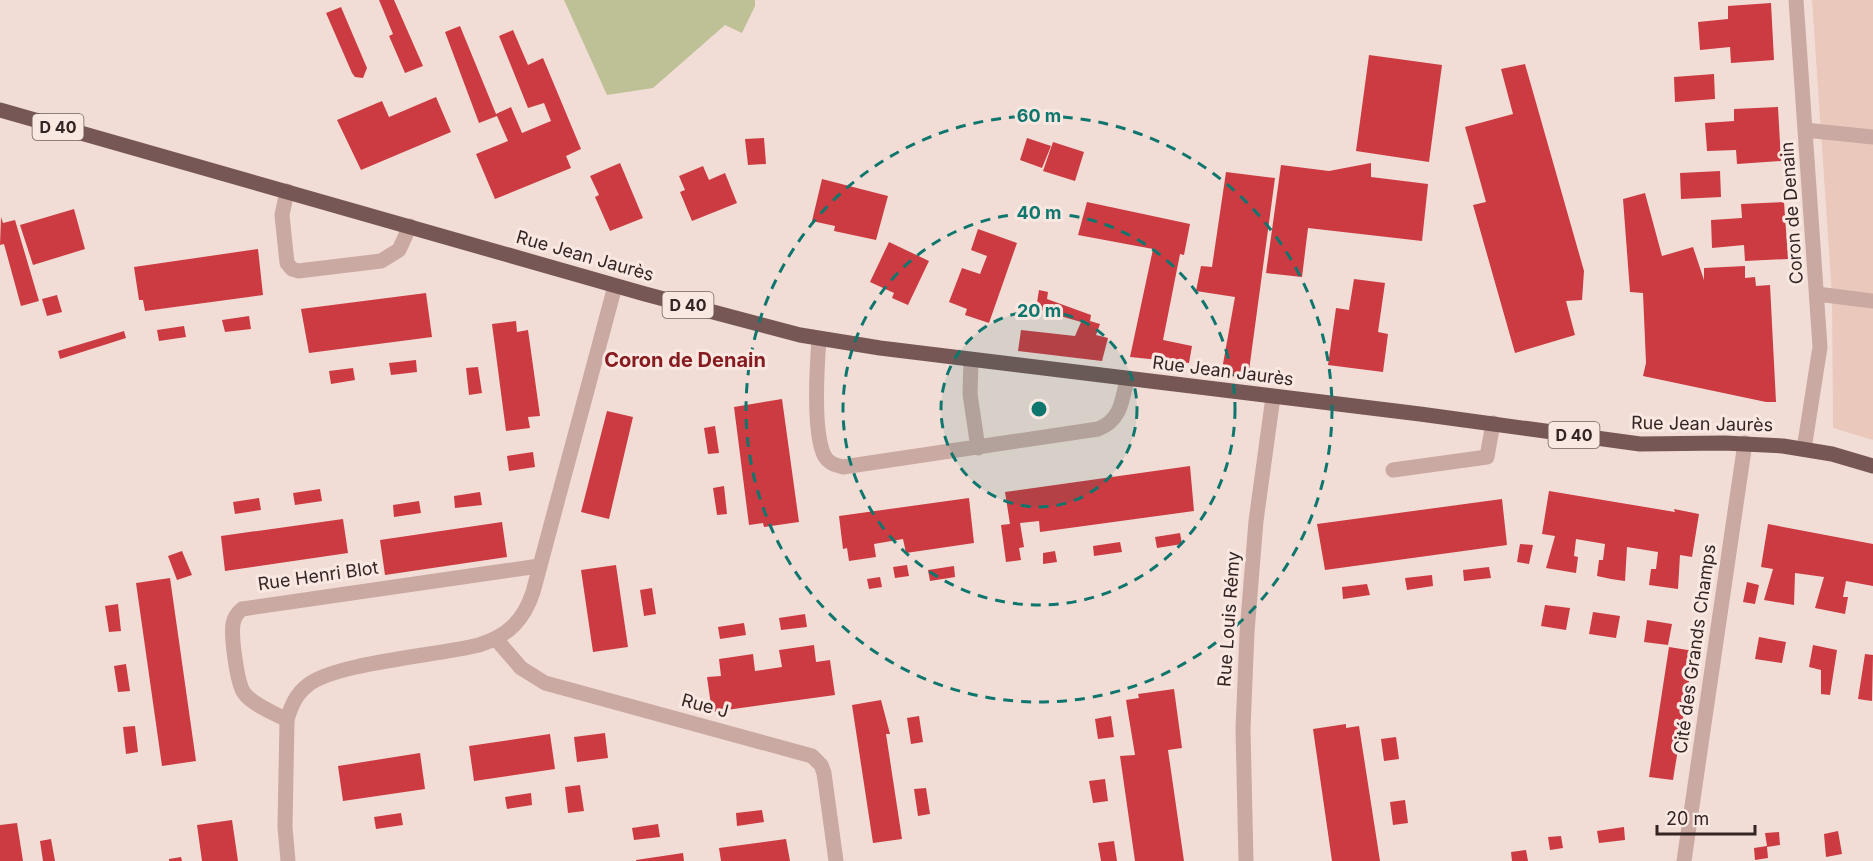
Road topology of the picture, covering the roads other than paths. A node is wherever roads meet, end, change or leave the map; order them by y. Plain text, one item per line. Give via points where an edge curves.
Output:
1 (1796, 0) edge
2 (0, 110) edge
3 (1806, 130) junction
4 (1873, 136) edge
5 (287, 191) junction
6 (410, 226) junction
7 (615, 286) junction
8 (1817, 294) junction
9 (1873, 301) edge
10 (819, 339) junction
11 (971, 360) junction
12 (1127, 379) junction
13 (1273, 397) junction
14 (1493, 423) junction
15 (1745, 443) junction
16 (978, 448) junction
17 (1804, 449) junction
18 (1873, 466) edge
19 (1393, 470) dead end
20 (539, 566) junction
21 (496, 639) junction
22 (287, 720) junction
23 (288, 861) edge
24 (836, 861) edge
25 (1244, 861) edge
26 (1684, 861) edge

1 - 3 street, Coron de Denain
2 - 5 main road, Rue Jean Jaurès / D 40
3 - 4 street, Coron de Denain
3 - 8 street, Coron de Denain
5 - 6 main road, Rue Jean Jaurès / D 40
5 - 6 street via 282,215 287,263 298,271 381,261 399,250
6 - 7 main road, Rue Jean Jaurès / D 40
7 - 10 main road, Rue Jean Jaurès / D 40
7 - 20 street
8 - 9 street, Coron de Denain
8 - 17 street, Coron de Denain via 1820,347
10 - 11 main road, Rue Jean Jaurès / D 40
10 - 16 street, Rue Jean Jaurès via 816,388 821,442 824,454 835,465 855,467
11 - 12 main road, Rue Jean Jaurès / D 40
11 - 16 street via 970,394
12 - 13 main road, Rue Jean Jaurès / D 40
12 - 16 street, Rue Jean Jaurès via 1120,410 1107,425
13 - 14 main road, Rue Jean Jaurès / D 40
13 - 25 street, Rue Louis Rémy via 1246,632
14 - 15 main road, Rue Jean Jaurès / D 40 via 1640,444
14 - 19 street via 1487,457
15 - 17 main road, Rue Jean Jaurès / D 40
15 - 26 street, Cité des Grands Champs
17 - 18 main road, Rue Jean Jaurès / D 40
20 - 21 street via 521,618
20 - 22 street, Rue Henri Blot via 242,609 233,630 244,694
21 - 22 street via 464,649 329,674 306,686 290,707
21 - 24 street, Rue J via 521,668 545,683 812,756 824,774
22 - 23 street

